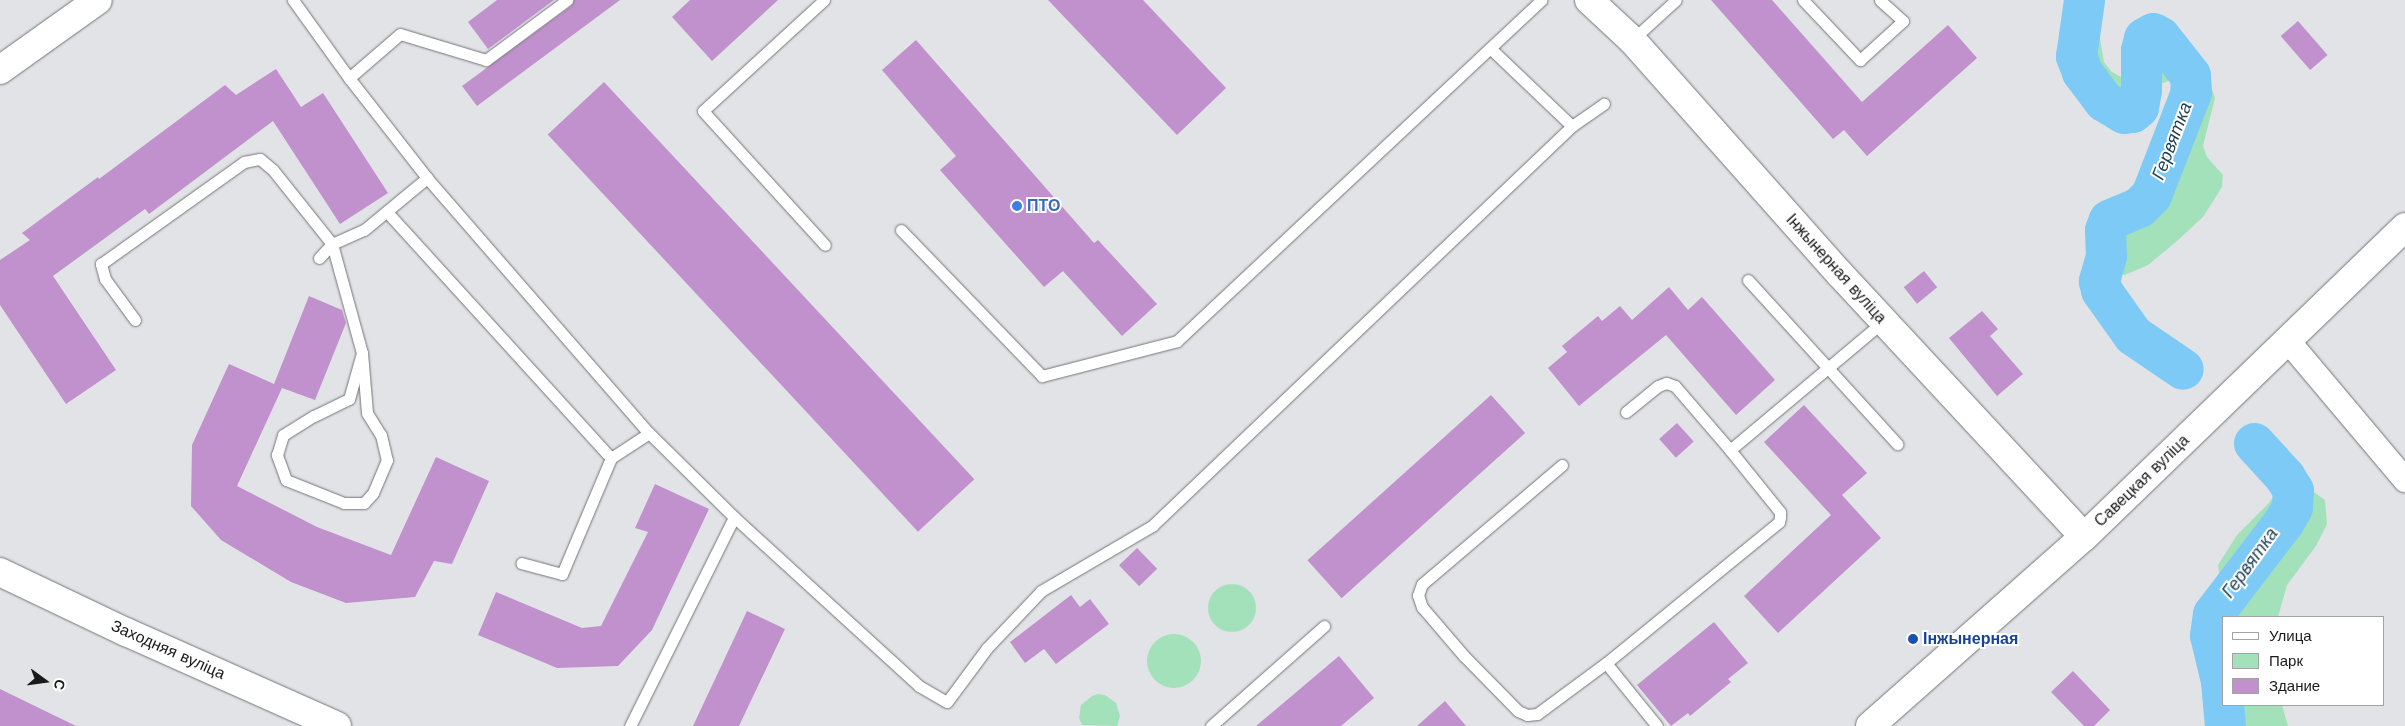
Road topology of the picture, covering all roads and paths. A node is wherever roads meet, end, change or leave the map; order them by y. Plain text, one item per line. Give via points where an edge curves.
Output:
1 (98, 0) edge
2 (293, 0) edge
3 (567, 0) edge
4 (824, 0) edge
5 (1541, 0) edge
6 (1589, 0) edge
7 (1676, 0) edge
8 (1804, 0) edge
9 (1880, 0) edge
10 (1632, 40) junction
11 (1490, 48) junction
12 (0, 70) edge
13 (349, 78) junction
14 (1604, 104) dead end
15 (1572, 126) junction
16 (427, 178) junction
17 (387, 212) junction
18 (2405, 227) edge
19 (901, 230) dead end
20 (332, 244) junction
21 (825, 245) dead end
22 (319, 258) dead end
23 (1748, 280) dead end
24 (135, 320) dead end
25 (1884, 321) junction
26 (2288, 341) junction
27 (362, 354) junction
28 (1829, 369) junction
29 (1626, 412) dead end
30 (649, 434) junction
31 (1897, 444) dead end
32 (1730, 450) junction
33 (611, 458) junction
34 (1562, 465) dead end
35 (2405, 480) edge
36 (734, 517) junction
37 (2084, 537) junction
38 (521, 563) dead end
39 (0, 572) edge
40 (1324, 626) dead end
41 (1606, 662) junction
42 (308, 720) edge
43 (337, 726) edge
44 (630, 726) edge
45 (1212, 726) edge
46 (1657, 726) edge
47 (1870, 726) edge

1 - 12 street
2 - 13 lane
3 - 13 lane via 486,60 400,34
4 - 21 lane via 703,112
5 - 11 lane
6 - 10 street, Інжынерная вуліца
7 - 10 lane
8 - 9 lane via 1860,60 1903,21
10 - 25 street, Інжынерная вуліца
11 - 15 lane
11 - 19 lane via 1177,342 1042,376
13 - 16 lane
14 - 15 lane
15 - 36 lane via 1152,526 1041,591 987,648 947,702 919,686
16 - 17 lane
16 - 30 lane
17 - 20 lane via 364,230
17 - 33 lane
18 - 26 street, Савецкая вуліца
20 - 22 lane
20 - 24 lane via 273,170 260,159 244,162 101,264 105,279
20 - 27 lane
23 - 28 lane
25 - 28 lane
25 - 37 street, Інжынерная вуліца
26 - 35 street
26 - 37 street, Савецкая вуліца
27 - 27 lane via 367,413 381,435 387,460 373,493 364,503 344,503 286,480 277,455 284,435 349,399
28 - 31 lane
28 - 32 lane
29 - 32 lane via 1658,386 1666,383 1675,386
30 - 33 lane
30 - 36 lane
32 - 41 lane via 1780,512 1779,522
33 - 38 lane via 562,574
34 - 41 lane via 1422,584 1418,596 1422,607 1464,656 1518,711 1527,715 1537,714
36 - 44 lane
37 - 47 street, Савецкая вуліца
39 - 42 street, Заходняя вуліца
40 - 45 lane
41 - 46 lane
42 - 43 street, Заходняя вуліца

